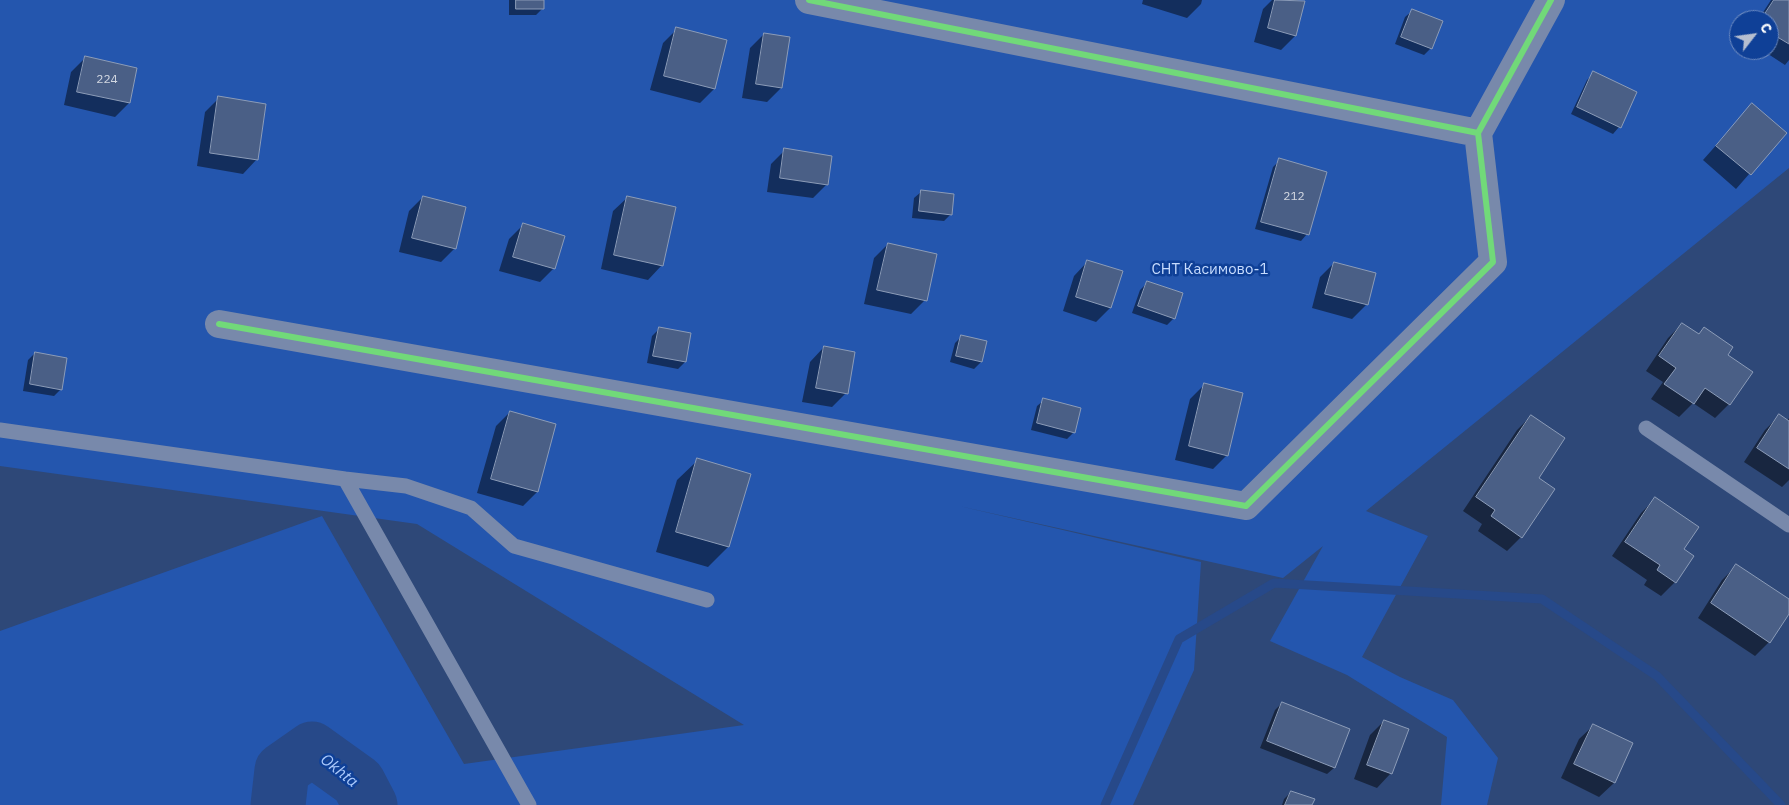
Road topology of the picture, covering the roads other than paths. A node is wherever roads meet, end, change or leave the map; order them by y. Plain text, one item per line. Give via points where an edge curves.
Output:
1 (809, 0) edge
2 (1551, 0) edge
3 (1478, 133) junction
4 (219, 324) dead end
5 (1646, 428) dead end
6 (0, 430) edge
7 (345, 479) junction
8 (1789, 525) edge
9 (707, 600) dead end
10 (529, 805) edge

1 - 3 street
2 - 3 street
3 - 4 street via 1493,262 1246,506
5 - 8 lane
6 - 7 lane
7 - 9 lane via 406,486 462,504 471,508 514,546
7 - 10 lane

